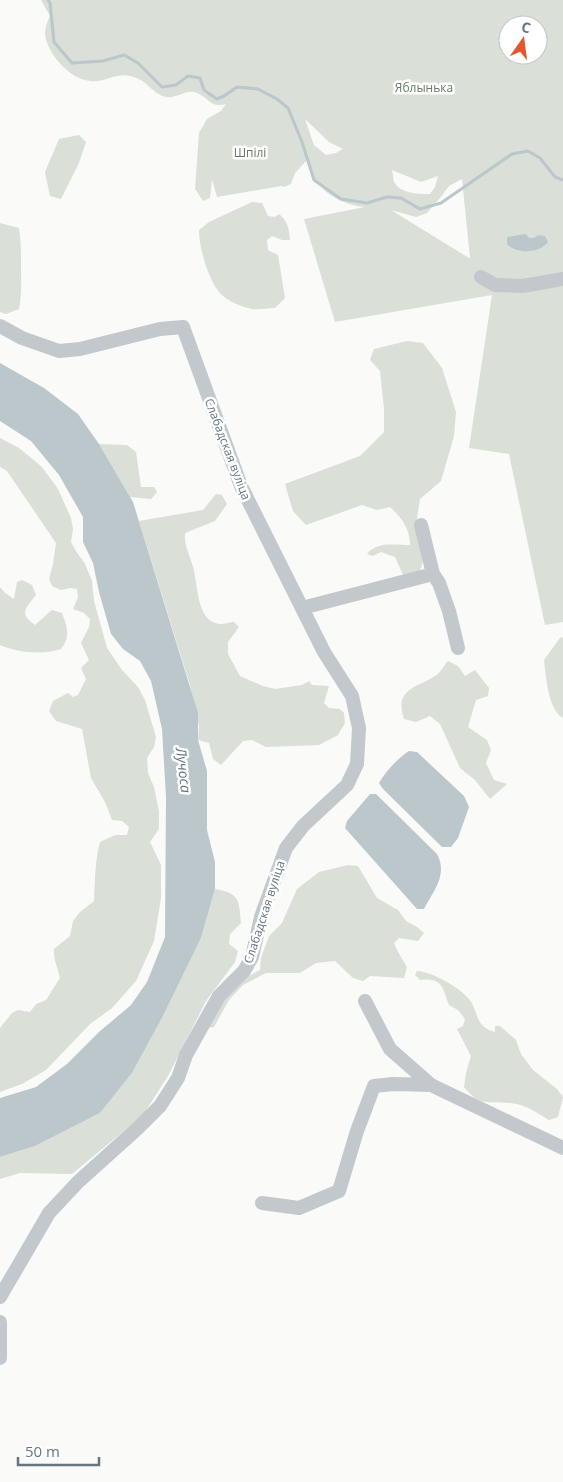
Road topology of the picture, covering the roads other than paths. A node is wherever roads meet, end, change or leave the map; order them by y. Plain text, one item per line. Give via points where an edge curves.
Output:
1 (480, 277) dead end
2 (563, 279) edge
3 (0, 326) edge
4 (421, 525) dead end
5 (432, 574) junction
6 (302, 608) junction
7 (458, 648) dead end
8 (366, 1001) dead end
9 (431, 1085) junction
10 (563, 1148) edge
11 (262, 1203) dead end
12 (0, 1297) edge
13 (0, 1322) edge
14 (0, 1358) edge

1 - 2 street via 495,284 523,286
3 - 6 street, Слабадская вуліца via 59,351 183,327 241,486
4 - 5 street
5 - 6 street
5 - 7 street via 439,583
6 - 12 street, Слабадская вуліца via 324,652 352,696 359,728 357,764 347,785 303,826 286,848 261,917 252,957 244,971 219,996 186,1054 178,1078 160,1106 78,1182 50,1213
8 - 9 street via 390,1048
9 - 10 street
9 - 11 street via 374,1086 356,1131 339,1191 299,1208
13 - 14 street

